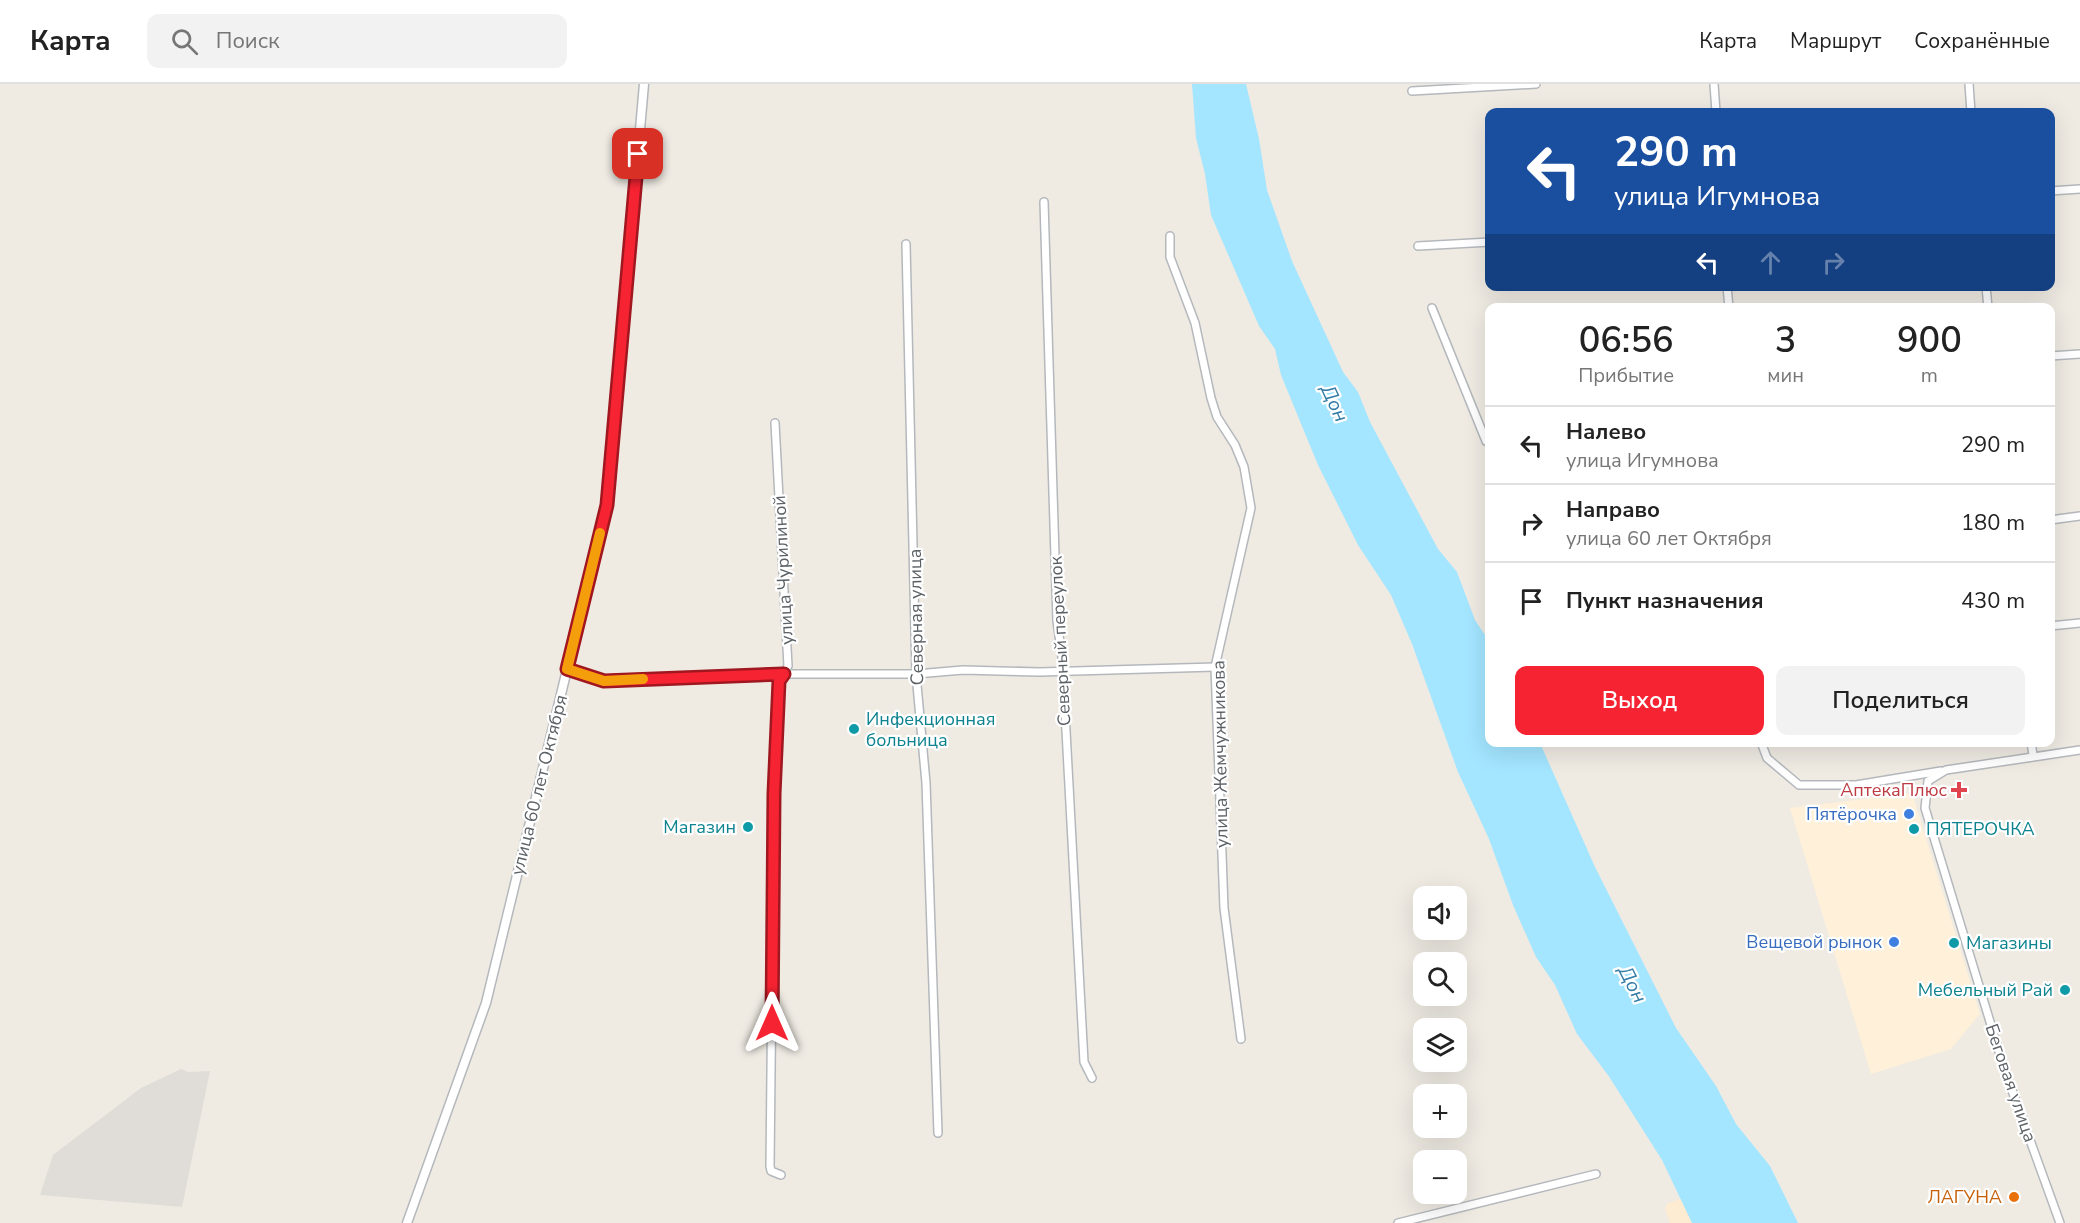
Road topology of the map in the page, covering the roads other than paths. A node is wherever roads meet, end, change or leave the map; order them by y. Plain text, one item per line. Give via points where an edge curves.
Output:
1 (644, 84) edge
2 (1536, 84) edge
3 (1713, 84) edge
4 (1969, 84) edge
5 (1412, 92) dead end
6 (1716, 108) edge
7 (1971, 108) edge
8 (2080, 189) edge
9 (2055, 191) edge
10 (1044, 202) dead end
11 (1170, 236) dead end
12 (1485, 242) edge
13 (906, 244) dead end
14 (1419, 246) dead end
15 (1432, 308) dead end
16 (2080, 354) edge
17 (2055, 356) edge
18 (775, 423) dead end
19 (1485, 439) edge
20 (2080, 516) edge
21 (2055, 519) edge
22 (2080, 623) edge
23 (2055, 626) edge
24 (1215, 667) junction
25 (567, 669) junction
26 (1063, 671) junction
27 (784, 674) junction
28 (916, 674) junction
29 (1763, 747) edge
30 (2032, 747) edge
31 (2080, 750) edge
32 (2033, 755) junction
33 (1946, 770) junction
34 (1240, 1039) dead end
35 (1092, 1078) dead end
36 (938, 1133) dead end
37 (1596, 1174) dead end
38 (781, 1175) dead end
39 (408, 1223) edge
40 (1402, 1223) edge
41 (2060, 1223) edge

1 - 25 street, улица 60 лет Октября via 607,505
2 - 5 street
3 - 6 street
4 - 7 street
8 - 9 street
10 - 26 street, Северный переулок via 1057,621
11 - 24 street, улица Жемчужникова via 1170,257 1195,324 1211,398 1244,467 1251,508
12 - 14 street
13 - 28 street, Северная улица
15 - 19 street
16 - 17 street
18 - 27 street, улица Чурилиной via 788,666
20 - 21 street
22 - 23 street
24 - 26 street
24 - 34 street, улица Жемчужникова via 1224,908
25 - 27 street via 604,681
25 - 39 street, улица 60 лет Октября via 486,1003
26 - 28 street via 963,670
26 - 35 street, Северный переулок via 1084,1062
27 - 28 street
27 - 38 street, улица Чурилиной via 779,681 774,794 770,1166 771,1171
28 - 36 street, Северная улица via 926,783
29 - 33 street via 1767,758 1799,785 1856,785
30 - 32 street
31 - 32 street
32 - 33 street
33 - 41 street, Беговая улица via 1928,781 1925,808 2005,1071
37 - 40 street

